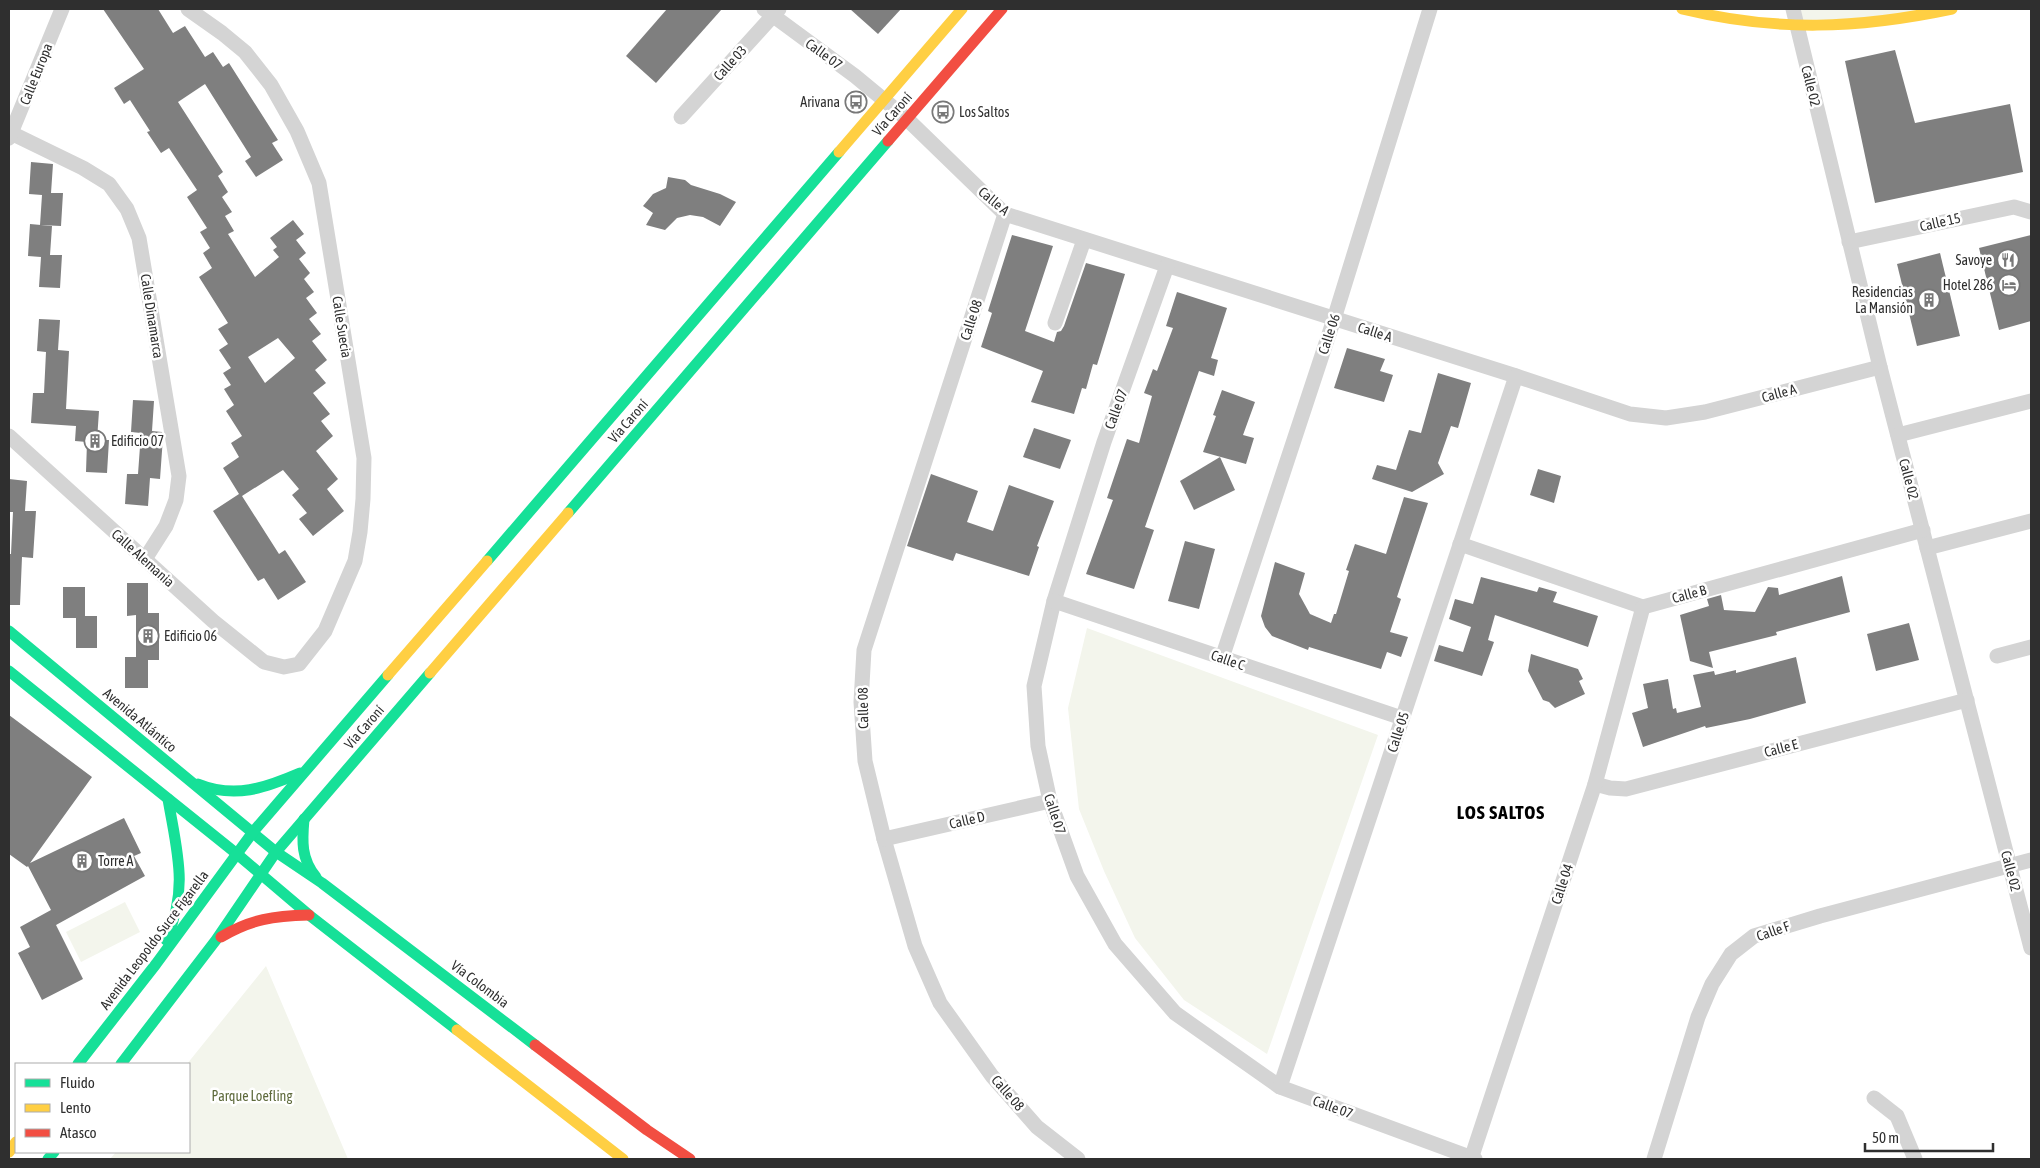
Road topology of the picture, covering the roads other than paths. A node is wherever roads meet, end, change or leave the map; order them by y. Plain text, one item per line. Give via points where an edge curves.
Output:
1 (62, 9) edge
2 (188, 9) edge
3 (962, 9) edge
4 (1002, 9) edge
5 (1430, 9) edge
6 (1682, 9) edge
7 (1794, 9) edge
8 (1952, 9) edge
9 (772, 11) edge
10 (1797, 25) junction
11 (883, 100) junction
12 (682, 117) dead end
13 (907, 119) junction
14 (9, 135) edge
15 (2031, 212) edge
16 (1005, 214) junction
17 (1084, 240) junction
18 (1849, 242) junction
19 (1167, 266) junction
20 (1334, 319) junction
21 (1055, 323) dead end
22 (1880, 366) junction
23 (1516, 376) junction
24 (2031, 400) edge
25 (1898, 435) junction
26 (9, 436) edge
27 (2031, 521) edge
28 (1922, 530) junction
29 (1460, 544) junction
30 (1927, 548) junction
31 (145, 559) junction
32 (1054, 601) junction
33 (1643, 607) junction
34 (9, 631) edge
35 (2031, 647) edge
36 (1997, 656) dead end
37 (1222, 658) junction
38 (284, 667) joint
39 (9, 671) edge
40 (1966, 700) junction
41 (1402, 718) junction
42 (305, 771) junction
43 (186, 778) junction
44 (1595, 784) junction
45 (168, 799) junction
46 (1050, 801) junction
47 (304, 819) junction
48 (253, 832) junction
49 (884, 839) junction
50 (276, 852) junction
51 (237, 854) junction
52 (2031, 860) edge
53 (2010, 866) junction
54 (261, 875) junction
55 (322, 883) junction
56 (309, 915) junction
57 (216, 940) junction
58 (2031, 948) edge
59 (156, 964) junction
60 (79, 1063) edge
61 (122, 1063) edge
62 (1280, 1087) junction
63 (1874, 1098) dead end
64 (623, 1159) edge
65 (690, 1159) edge
66 (1078, 1159) edge
67 (1473, 1159) edge
68 (1654, 1159) edge
69 (1915, 1159) edge

1 - 14 street, Calle Europa
2 - 38 street, Calle Suecia via 245,52 271,85 297,131 319,183 364,458 364,499 355,561 325,631 300,664
3 - 11 main road, Vía Caroní
4 - 13 main road, Vía Caroní
5 - 20 street, Calle 06
6 - 10 main road via 1744,22
7 - 10 street, Calle 02
8 - 10 main road via 1874,23 1835,27
9 - 11 street, Calle 07
9 - 12 street, Calle 03
10 - 18 street, Calle 02
11 - 13 street, Calle 07
11 - 42 main road, Vía Caroní
13 - 16 street, Calle A
13 - 47 main road, Vía Caroní
14 - 31 street, Calle Dinamarca via 83,168 109,184 127,208 139,238 179,476 176,500 166,526
15 - 18 street, Calle 15 via 2014,207
16 - 17 street, Calle A
16 - 49 street, Calle 08 via 864,650 861,702 865,761
17 - 19 street, Calle A
17 - 21 street
18 - 22 street, Calle 02
19 - 20 street, Calle A
19 - 32 street, Calle 07 via 1104,442
20 - 23 street, Calle A
20 - 37 street, Calle 06
22 - 23 street, Calle A via 1705,412 1666,418 1630,414
22 - 25 street, Calle 02
23 - 29 street, Calle 05
24 - 25 street
25 - 28 street, Calle 02
26 - 31 street, Calle Alemania
27 - 30 street
28 - 30 street, Calle 02
28 - 33 street, Calle B
29 - 33 street
29 - 41 street, Calle 05
30 - 40 street, Calle 02
31 - 38 street, Calle Alemania via 264,662
32 - 37 street, Calle C
32 - 46 street, Calle 07 via 1034,686 1038,746
33 - 44 street, Calle 04
34 - 43 main road, Avenida Atlántico
35 - 36 street
37 - 41 street, Calle C
39 - 45 main road
40 - 44 street, Calle E via 1626,789
40 - 53 street, Calle 02
41 - 62 street, Calle 05
42 - 43 main road via 247,792 211,790
42 - 48 main road, Vía Caroní
43 - 48 main road, Avenida Atlántico
44 - 67 street, Calle 04
45 - 51 main road
45 - 59 main road via 180,892 173,924
46 - 49 street, Calle D
46 - 62 street, Calle 07 via 1077,876 1115,944 1175,1013
47 - 50 main road, Vía Caroní
47 - 55 main road via 302,847 305,861 307,868
48 - 50 main road, Vía Colombia
48 - 51 main road, Avenida Leopoldo Sucre Figarella
49 - 66 street, Calle 08 via 914,946 940,1003 992,1076 1037,1127
50 - 54 main road
50 - 55 main road, Vía Colombia
51 - 54 main road
51 - 59 main road, Avenida Leopoldo Sucre Figarella
52 - 53 street, Calle F
53 - 58 street, Calle 02
53 - 68 street, Calle F via 1754,936 1730,954 1698,1017
54 - 56 main road
54 - 57 main road
55 - 65 main road, Vía Colombia via 639,1124
56 - 57 main road via 269,916 240,924
56 - 64 main road
57 - 61 main road
59 - 60 main road, Avenida Leopoldo Sucre Figarella
62 - 67 street, Calle 07
63 - 69 street via 1897,1116

